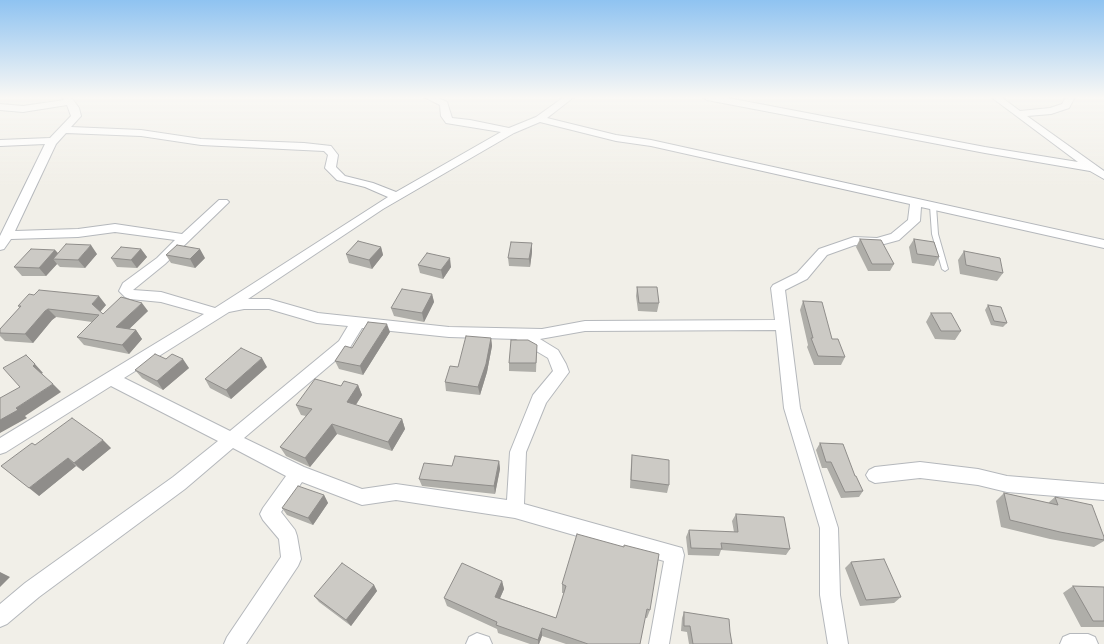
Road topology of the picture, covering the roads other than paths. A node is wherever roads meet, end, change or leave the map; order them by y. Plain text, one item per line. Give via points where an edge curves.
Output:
1 (66, 127) edge
2 (486, 127) edge
3 (519, 127) edge
4 (574, 127) edge
5 (865, 127) edge
6 (1036, 127) edge
7 (63, 130) junction
8 (510, 131) junction
9 (53, 141) junction
10 (0, 143) edge
11 (1094, 168) junction
12 (1104, 176) edge
13 (397, 197) junction
14 (223, 202) dead end
15 (916, 202) junction
16 (933, 206) junction
17 (7, 235) junction
18 (185, 238) junction
19 (1104, 244) edge
20 (0, 246) edge
21 (945, 269) dead end
22 (221, 310) junction
23 (358, 322) junction
24 (783, 325) junction
25 (564, 330) junction
26 (518, 333) junction
27 (553, 354) junction
28 (110, 379) junction
29 (232, 439) junction
30 (0, 447) edge
31 (298, 473) junction
32 (875, 475) dead end
33 (1104, 492) edge
34 (515, 510) junction
35 (0, 617) edge
36 (234, 644) edge
37 (476, 644) edge
38 (482, 644) edge
39 (659, 644) edge
40 (838, 644) edge
41 (1070, 644) edge
42 (1088, 644) edge

1 - 7 street
2 - 8 street
3 - 8 street
4 - 15 street
5 - 11 street
6 - 11 street
7 - 9 street
7 - 13 street via 104,130 201,142 327,148 333,155 330,168 341,178
8 - 13 street
9 - 10 street
9 - 17 street
11 - 12 street
13 - 22 street
14 - 18 street
15 - 16 street
15 - 24 street via 914,221 895,237 878,242 854,241 823,252 802,276 778,288
16 - 19 street
16 - 21 lane via 935,234
17 - 18 street via 78,233 116,228
17 - 20 street
18 - 22 street via 161,261 128,286 126,292
22 - 23 street via 244,304 269,304 317,318
22 - 28 street
23 - 26 street via 449,332
23 - 29 street via 344,345
24 - 25 street via 585,326
24 - 40 street via 792,408 829,528 830,595
25 - 26 street via 542,334
25 - 27 street
26 - 27 street
27 - 34 street via 560,364 561,372 539,400 518,452
28 - 29 street
28 - 30 street
29 - 31 street
29 - 35 street via 179,483 32,590
31 - 34 street via 362,497 396,492
31 - 36 street via 269,514 288,536 291,559
32 - 33 street via 920,470 978,477 1007,484
34 - 39 street via 675,554
37 - 38 street
41 - 42 street

